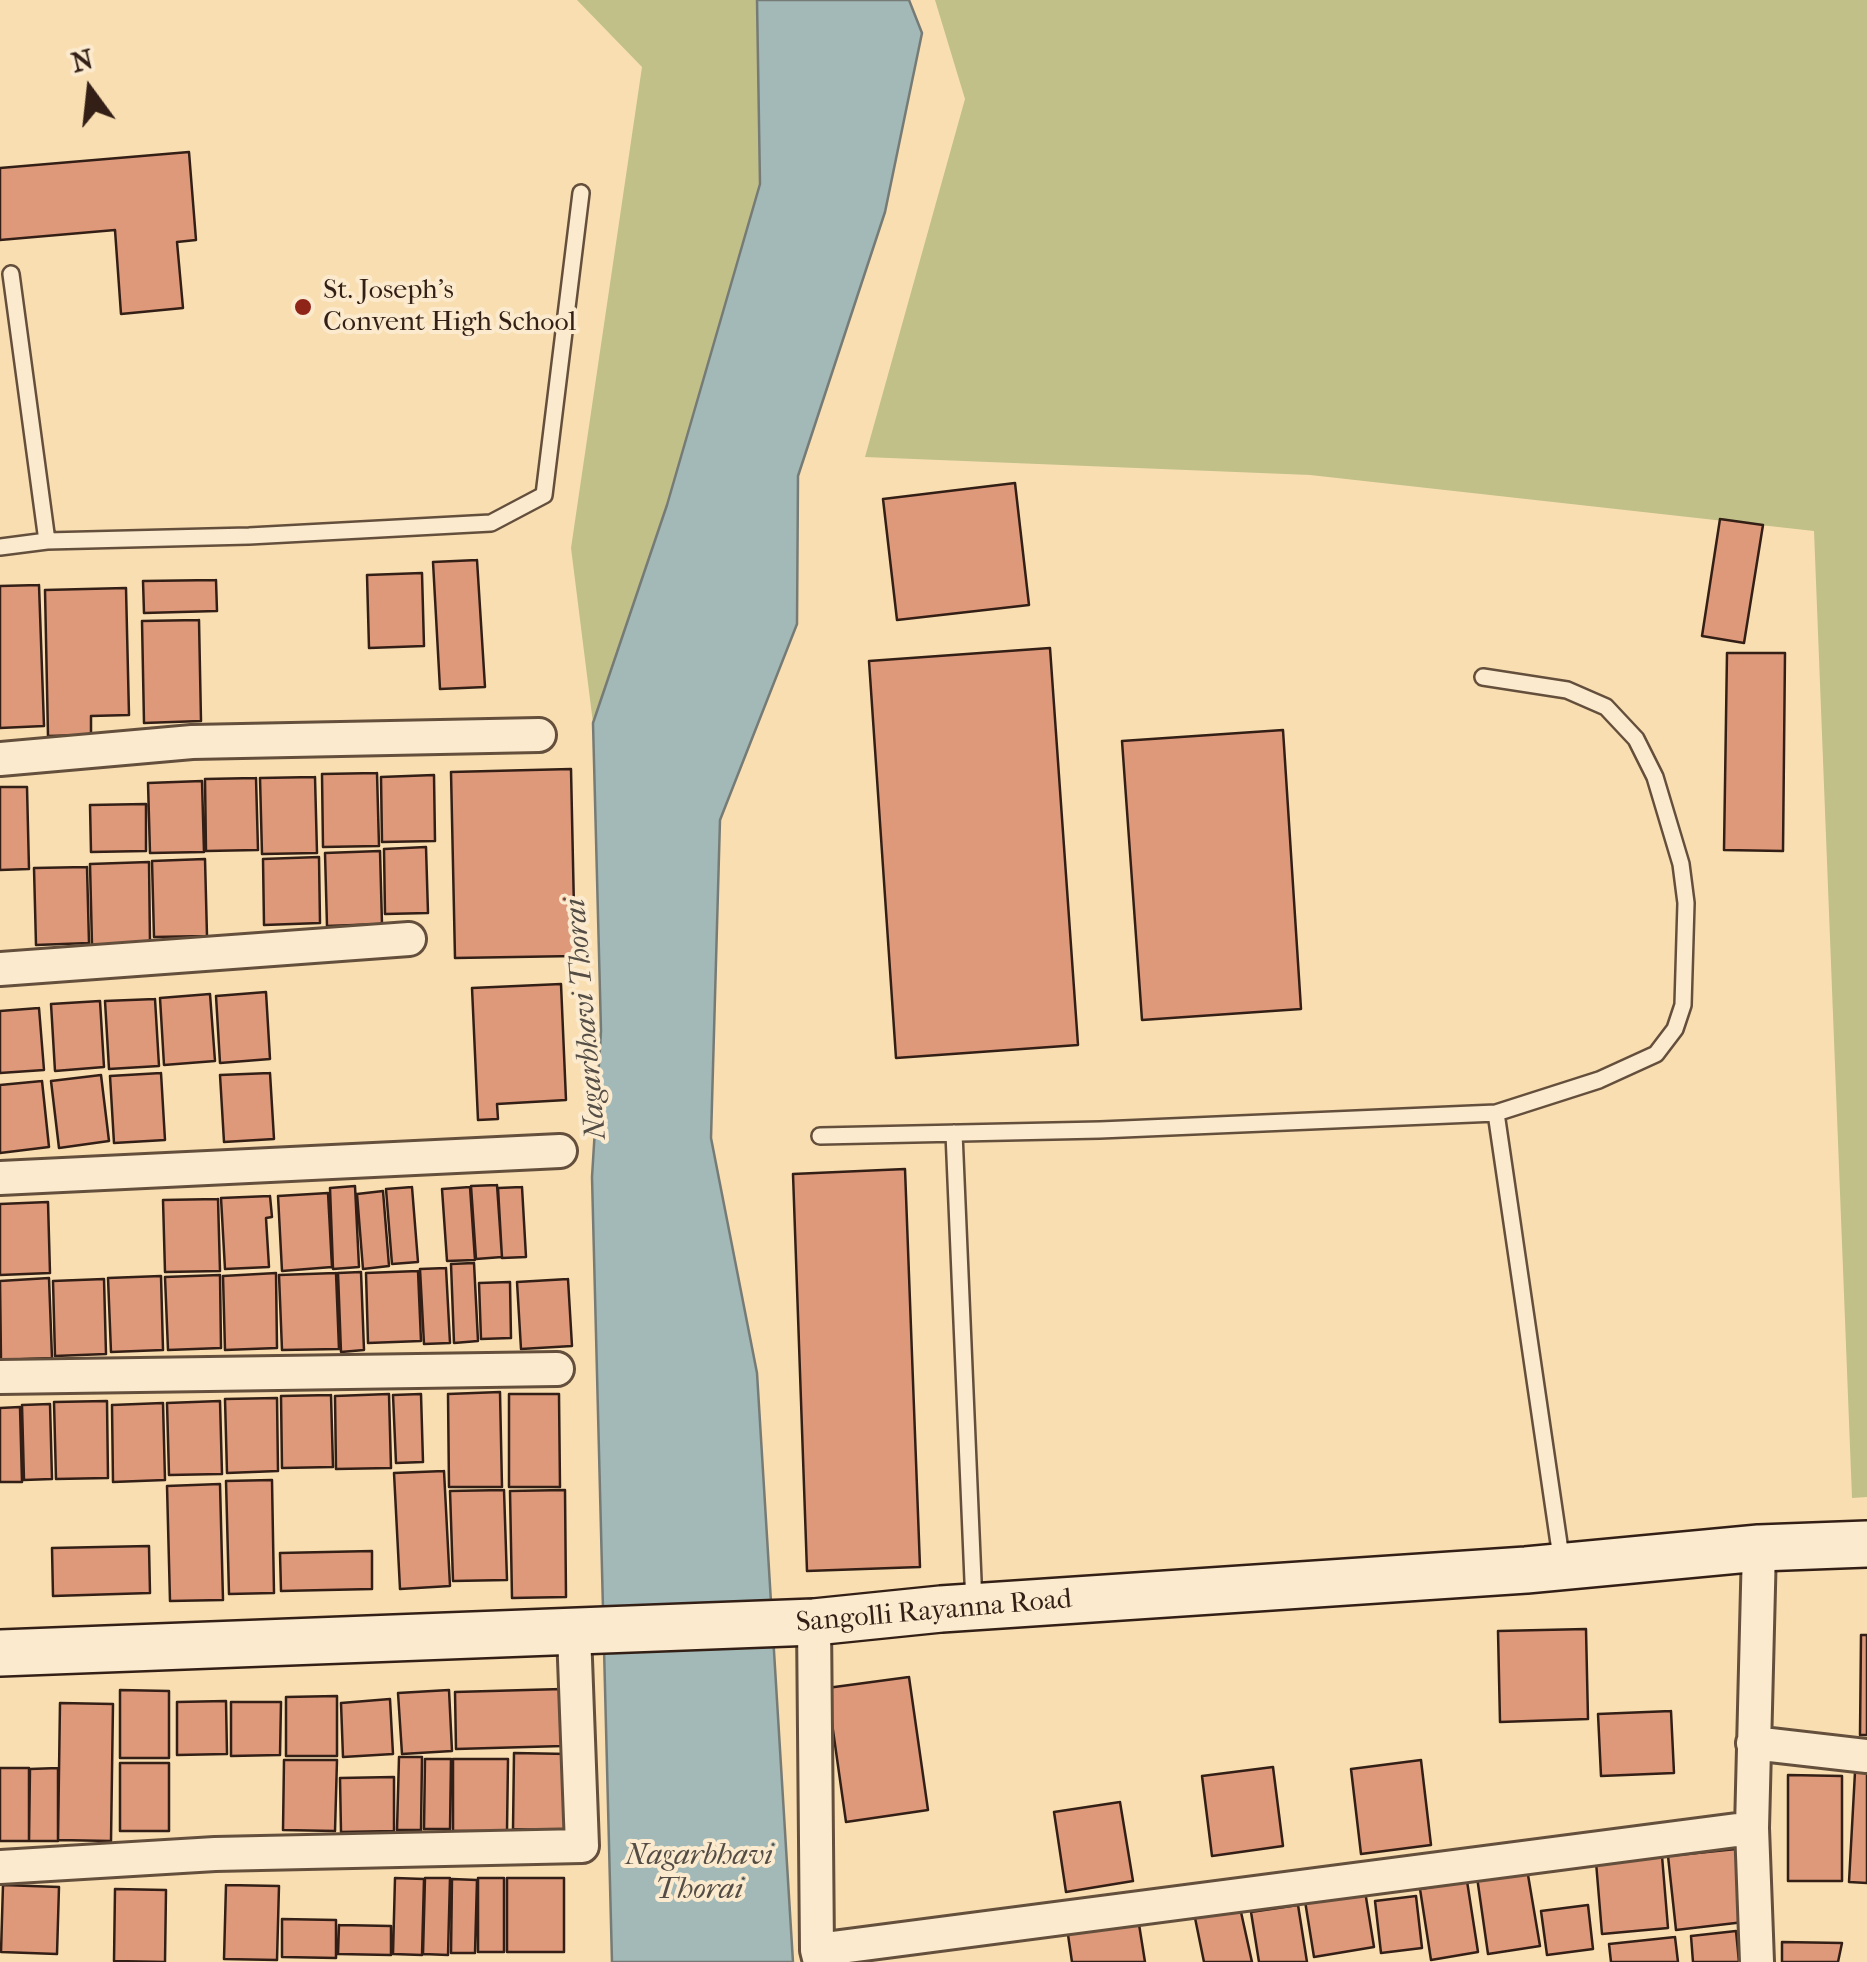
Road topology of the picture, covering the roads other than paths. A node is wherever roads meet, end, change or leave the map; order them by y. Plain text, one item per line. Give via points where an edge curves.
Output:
1 (582, 193) dead end
2 (11, 274) dead end
3 (48, 541) junction
4 (0, 547) edge
5 (1483, 677) dead end
6 (539, 735) dead end
7 (0, 759) edge
8 (409, 939) dead end
9 (0, 969) edge
10 (1496, 1113) junction
11 (954, 1134) junction
12 (820, 1136) dead end
13 (560, 1150) dead end
14 (0, 1178) edge
15 (557, 1370) dead end
16 (0, 1377) edge
17 (1867, 1544) edge
18 (1759, 1548) junction
19 (1562, 1566) junction
20 (974, 1607) junction
21 (799, 1623) junction
22 (584, 1633) junction
23 (0, 1652) edge
24 (1753, 1743) junction
25 (1867, 1756) edge
26 (1752, 1828) junction
27 (0, 1867) edge
28 (818, 1956) edge
29 (1757, 1962) edge

1 - 3 lane via 544,495 491,523
2 - 3 lane
3 - 4 lane
5 - 10 lane via 1567,690 1606,708 1636,739 1672,829 1686,903 1682,1006 1656,1054
6 - 7 street via 192,742
8 - 9 street
10 - 11 lane
10 - 19 lane
11 - 12 lane
11 - 20 lane
13 - 14 street
15 - 16 street
17 - 18 street, Sangolli Rayanna Road
18 - 19 street, Sangolli Rayanna Road
18 - 24 street
19 - 20 street, Sangolli Rayanna Road
20 - 21 street, Sangolli Rayanna Road
21 - 22 street, Sangolli Rayanna Road
21 - 28 street
22 - 23 street, Sangolli Rayanna Road
22 - 27 street via 582,1846 214,1854
24 - 25 street
24 - 26 street
26 - 28 street
26 - 29 street

